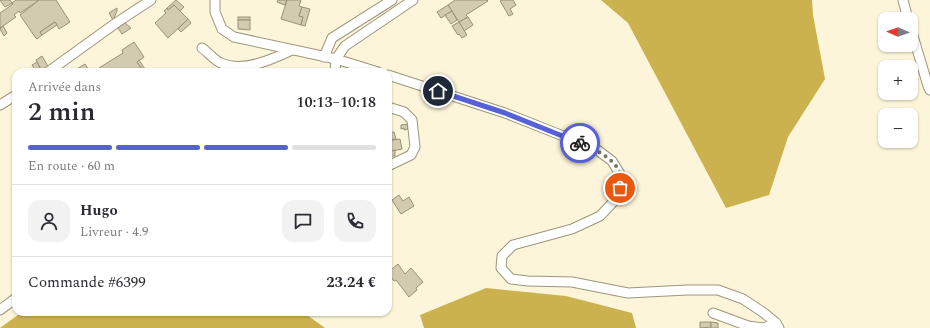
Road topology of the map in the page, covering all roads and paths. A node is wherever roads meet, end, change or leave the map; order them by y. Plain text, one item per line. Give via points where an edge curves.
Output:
1 (151, 0) edge
2 (215, 0) edge
3 (392, 0) edge
4 (413, 0) edge
5 (903, 0) edge
6 (906, 12) edge
7 (202, 48) dead end
8 (292, 50) junction
9 (918, 52) edge
10 (324, 57) junction
11 (336, 59) junction
12 (54, 68) edge
13 (335, 68) edge
14 (365, 68) edge
15 (392, 76) edge
16 (930, 90) edge
17 (12, 97) edge
18 (0, 105) edge
19 (392, 108) edge
20 (392, 164) edge
21 (12, 301) edge
22 (0, 310) edge
23 (713, 313) dead end
24 (778, 326) edge

1 - 12 lane
2 - 8 lane via 222,29 234,37
3 - 10 lane via 332,38
4 - 11 lane via 345,46
5 - 6 lane
7 - 8 lane via 221,63 236,66 255,64
8 - 10 lane
9 - 16 lane
10 - 11 lane
11 - 13 lane
11 - 14 lane
15 - 24 lane via 505,113 596,150 612,161 620,174 620,188 616,199 600,216 572,230 513,245 502,256 501,268 511,279 572,282 628,293 718,290 743,299
17 - 18 lane
19 - 20 lane via 404,112 412,120 414,147 411,155
21 - 22 lane
23 - 24 lane via 748,326

